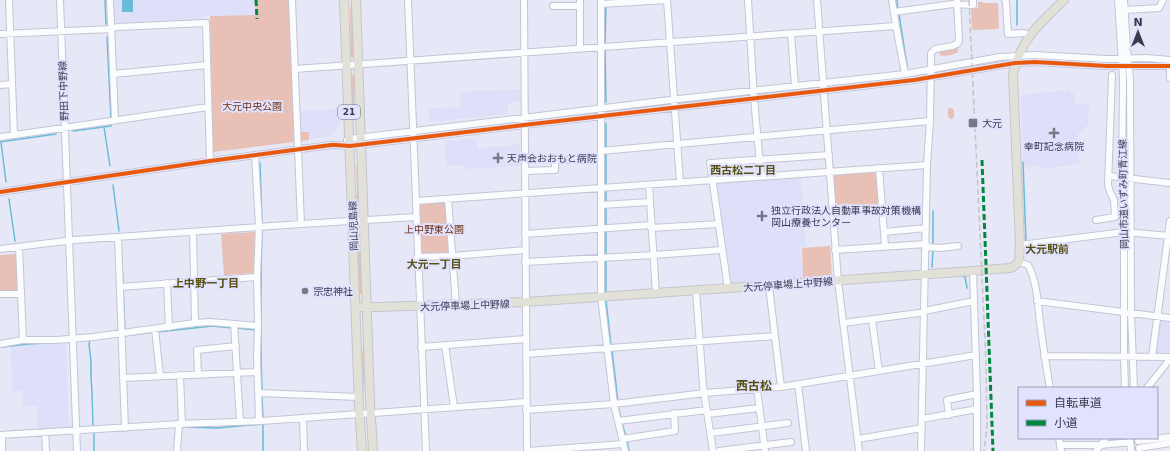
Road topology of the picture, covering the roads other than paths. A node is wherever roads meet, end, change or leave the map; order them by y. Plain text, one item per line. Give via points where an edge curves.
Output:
1 (9, 0) edge
2 (60, 0) edge
3 (110, 0) edge
4 (292, 0) edge
5 (344, 0) edge
6 (356, 0) edge
7 (408, 0) edge
8 (524, 0) edge
9 (666, 0) edge
10 (748, 0) edge
11 (817, 0) edge
12 (892, 0) edge
13 (973, 0) edge
14 (1005, 0) edge
15 (1064, 0) edge
16 (1118, 0) edge
17 (1124, 0) edge
18 (1163, 0) edge
19 (957, 2) edge
20 (580, 3) edge
21 (604, 3) edge
22 (930, 3) edge
23 (553, 6) dead end
24 (1125, 10) junction
25 (897, 11) junction
26 (896, 26) junction
27 (111, 29) junction
28 (61, 32) junction
29 (819, 32) junction
30 (10, 33) junction
31 (0, 34) edge
32 (791, 34) junction
33 (1029, 35) junction
34 (751, 36) junction
35 (670, 42) junction
36 (604, 47) junction
37 (580, 49) junction
38 (524, 53) junction
39 (1125, 58) junction
40 (1017, 59) junction
41 (1170, 60) edge
42 (410, 62) junction
43 (207, 65) junction
44 (347, 66) junction
45 (358, 66) junction
46 (1122, 66) junction
47 (1129, 66) junction
48 (1170, 66) edge
49 (295, 69) junction
50 (931, 70) junction
51 (113, 74) junction
52 (905, 74) junction
53 (1112, 75) dead end
54 (930, 77) junction
55 (1170, 78) edge
56 (823, 83) junction
57 (12, 84) junction
58 (0, 85) edge
59 (795, 86) junction
60 (824, 90) junction
61 (754, 91) junction
62 (754, 98) junction
63 (673, 100) junction
64 (208, 107) junction
65 (601, 108) junction
66 (674, 108) junction
67 (601, 116) junction
68 (524, 118) junction
69 (112, 121) junction
70 (930, 121) junction
71 (524, 125) junction
72 (64, 128) junction
73 (827, 130) junction
74 (413, 131) junction
75 (14, 135) junction
76 (0, 137) edge
77 (758, 137) junction
78 (413, 138) junction
79 (361, 141) junction
80 (350, 142) junction
81 (677, 144) junction
82 (298, 149) junction
83 (604, 151) junction
84 (256, 155) junction
85 (829, 155) junction
86 (601, 160) junction
87 (760, 160) junction
88 (210, 161) junction
89 (927, 165) junction
90 (880, 168) junction
91 (525, 171) junction
92 (830, 171) junction
93 (761, 176) junction
94 (1109, 176) junction
95 (1122, 177) junction
96 (1130, 178) junction
97 (713, 180) junction
98 (67, 182) junction
99 (680, 182) junction
100 (1170, 183) edge
101 (649, 185) junction
102 (604, 188) junction
103 (0, 192) edge
104 (525, 193) junction
105 (448, 199) junction
106 (416, 201) junction
107 (650, 202) junction
108 (604, 205) junction
109 (416, 217) junction
110 (1096, 220) dead end
111 (364, 221) junction
112 (1170, 221) edge
113 (353, 222) junction
114 (301, 224) junction
115 (719, 224) junction
116 (651, 226) junction
117 (261, 227) junction
118 (604, 228) junction
119 (926, 228) junction
120 (193, 232) junction
121 (884, 232) junction
122 (1127, 232) junction
123 (525, 234) junction
124 (1169, 236) edge
125 (118, 237) junction
126 (68, 240) junction
127 (1024, 244) junction
128 (885, 246) junction
129 (929, 246) junction
130 (958, 246) dead end
131 (19, 247) junction
132 (0, 249) edge
133 (525, 250) junction
134 (722, 250) junction
135 (836, 250) junction
136 (654, 255) junction
137 (452, 256) junction
138 (418, 257) junction
139 (604, 258) junction
140 (525, 262) junction
141 (1019, 262) junction
142 (973, 271) junction
143 (926, 274) junction
144 (257, 277) junction
145 (194, 281) junction
146 (838, 281) junction
147 (167, 283) junction
148 (769, 286) junction
149 (120, 287) junction
150 (728, 289) junction
151 (696, 291) junction
152 (0, 294) edge
153 (19, 294) junction
154 (656, 294) junction
155 (601, 297) junction
156 (974, 301) junction
157 (1037, 301) junction
158 (526, 302) junction
159 (456, 305) junction
160 (420, 306) junction
161 (356, 307) junction
162 (367, 307) junction
163 (924, 312) junction
164 (1128, 313) junction
165 (1157, 317) junction
166 (1170, 318) edge
167 (872, 320) junction
168 (195, 323) junction
169 (843, 323) junction
170 (258, 326) junction
171 (169, 327) junction
172 (234, 327) junction
173 (155, 331) junction
174 (123, 334) junction
175 (775, 336) junction
176 (72, 338) junction
177 (526, 339) junction
178 (23, 340) junction
179 (700, 342) junction
180 (0, 344) edge
181 (445, 345) junction
182 (236, 346) junction
183 (421, 347) junction
184 (610, 348) junction
185 (526, 354) junction
186 (976, 355) junction
187 (1044, 356) junction
188 (1124, 357) junction
189 (1132, 357) junction
190 (1152, 357) junction
191 (1170, 358) edge
192 (923, 364) junction
193 (879, 371) junction
194 (257, 372) junction
195 (237, 373) junction
196 (180, 375) junction
197 (198, 375) junction
198 (160, 376) junction
199 (849, 376) junction
200 (123, 378) junction
201 (798, 384) junction
202 (781, 387) junction
203 (1050, 387) edge
204 (1125, 387) edge
205 (1134, 387) edge
206 (1148, 387) edge
207 (757, 389) junction
208 (261, 393) junction
209 (705, 393) junction
210 (977, 394) junction
211 (359, 398) junction
212 (526, 402) junction
213 (617, 404) junction
214 (454, 407) junction
215 (759, 408) junction
216 (424, 409) junction
217 (977, 409) junction
218 (526, 410) junction
219 (708, 412) junction
220 (371, 413) junction
221 (674, 413) junction
222 (360, 414) junction
223 (949, 415) junction
224 (303, 418) junction
225 (922, 419) junction
226 (262, 421) junction
227 (620, 421) junction
228 (240, 422) junction
229 (788, 423) dead end
230 (180, 425) junction
231 (762, 427) junction
232 (125, 428) junction
233 (922, 428) junction
234 (76, 430) junction
235 (45, 432) junction
236 (711, 433) junction
237 (1, 435) edge
238 (1170, 437) edge
239 (1158, 438) edge
240 (858, 439) junction
241 (1105, 439) edge
242 (1138, 439) edge
243 (1130, 440) edge
244 (624, 442) edge
245 (791, 442) dead end
246 (1170, 443) edge
247 (1101, 445) junction
248 (765, 448) edge
249 (1060, 448) edge
250 (753, 449) edge
251 (1139, 449) edge
252 (733, 450) edge
253 (2, 451) edge
254 (46, 451) edge
255 (77, 451) edge
256 (177, 451) edge
257 (304, 451) edge
258 (362, 451) edge
259 (373, 451) edge
260 (426, 451) edge
261 (527, 451) edge
262 (713, 451) edge
263 (719, 451) edge
264 (806, 451) edge
265 (859, 451) edge
266 (921, 451) edge
267 (971, 451) edge
268 (977, 451) edge
269 (1096, 451) edge
270 (1131, 451) edge

1 - 30 street
2 - 28 street, 野田下中野線
3 - 27 street
4 - 49 street
5 - 44 main road, 岡山児島線 / 21
6 - 45 main road, 岡山児島線 / 21
7 - 42 street
8 - 38 street
9 - 21 street
9 - 35 street
10 - 34 street
11 - 29 street
12 - 25 street
13 - 19 street via 973,5
14 - 33 street via 1008,34
15 - 33 main road
16 - 39 street, 岡山市道いずみ町青江線
17 - 24 street
18 - 24 street via 1160,8
19 - 22 street
19 - 50 street via 958,44 935,49 932,53
20 - 23 street
20 - 37 street
21 - 36 street
22 - 25 street
24 - 39 street
25 - 26 street
26 - 29 street
26 - 52 street
27 - 28 street
27 - 43 street via 206,23
27 - 51 street
28 - 30 street
28 - 72 street, 野田下中野線
29 - 32 street
29 - 56 street
30 - 31 street
30 - 57 street
32 - 34 street
32 - 59 street
33 - 40 main road
34 - 35 street
34 - 61 street
35 - 36 street
35 - 63 street
36 - 37 street
36 - 65 street
37 - 38 street
38 - 42 street
38 - 68 street
39 - 40 street via 1059,56
39 - 41 street
39 - 46 street, 岡山市道いずみ町青江線
39 - 47 street
40 - 46 street
40 - 50 street via 1000,57
40 - 54 street
40 - 127 main road via 1013,74
42 - 45 street
42 - 74 street
43 - 51 street
43 - 64 street
44 - 45 street
44 - 49 street
44 - 80 main road, 岡山児島線 / 21
45 - 79 main road, 岡山児島線 / 21
46 - 47 street
46 - 95 street, 岡山市道いずみ町青江線
47 - 48 street
47 - 96 street
48 - 55 street
49 - 82 street
50 - 52 street
50 - 54 street
51 - 69 street
52 - 56 street
53 - 94 street
54 - 60 street
54 - 70 street
56 - 59 street
56 - 60 street
57 - 58 street
57 - 75 street
59 - 61 street
60 - 62 street
60 - 73 street
61 - 62 street
61 - 63 street
62 - 66 street
62 - 77 street
63 - 65 street
63 - 66 street
64 - 69 street
64 - 88 street
65 - 67 street
65 - 68 street
66 - 67 street
66 - 81 street
67 - 71 street
67 - 83 street
68 - 71 street
68 - 74 street
69 - 72 street
70 - 73 street
70 - 89 street
71 - 78 street
71 - 91 street
72 - 75 street
72 - 98 street, 野田下中野線
73 - 77 street
73 - 85 street
74 - 78 street
74 - 79 street
75 - 76 street
77 - 81 street
77 - 87 street
78 - 79 street
78 - 106 street
79 - 80 street
79 - 111 main road, 岡山児島線 / 21
80 - 82 street
80 - 113 main road, 岡山児島線 / 21
81 - 83 street
81 - 99 street
82 - 84 street
82 - 114 street
83 - 86 street
84 - 88 street
84 - 117 street
85 - 87 street
85 - 92 street
86 - 91 street via 555,160 555,170
86 - 102 street
87 - 93 street
87 - 97 street via 710,164
88 - 98 street
89 - 90 street
89 - 119 street
90 - 92 street
90 - 121 street
91 - 104 street
92 - 93 street
92 - 135 street
93 - 97 street
94 - 95 street
94 - 110 street via 1115,217
95 - 96 street
95 - 122 street, 岡山市道いずみ町青江線
96 - 100 street
96 - 122 street
97 - 99 street
97 - 115 street
98 - 103 street
98 - 126 street, 野田下中野線
99 - 101 street
101 - 102 street
101 - 107 street
102 - 104 street
102 - 108 street
104 - 105 street
104 - 123 street
105 - 106 street
105 - 137 street
106 - 109 street
107 - 108 street
107 - 116 street
108 - 118 street
109 - 111 street
109 - 138 street
111 - 113 street
111 - 162 main road, 岡山児島線 / 21
112 - 124 street
113 - 114 street
113 - 161 main road, 岡山児島線 / 21
114 - 117 street
115 - 116 street
115 - 134 street
116 - 118 street
116 - 136 street
117 - 120 street
117 - 144 street
118 - 123 street
118 - 139 street
119 - 121 street
119 - 129 street
120 - 125 street
120 - 145 street
121 - 128 street
122 - 124 street
122 - 127 street
122 - 164 street, 岡山市道いずみ町青江線
123 - 133 street
124 - 165 street
125 - 126 street
125 - 149 street
126 - 131 street
126 - 176 street, 野田下中野線
127 - 141 main road
128 - 129 street
128 - 135 street
129 - 130 street
129 - 143 street
131 - 132 street
131 - 153 street
133 - 137 street
133 - 140 street
134 - 136 street
134 - 150 street
135 - 146 street
136 - 139 street
136 - 154 street
137 - 138 street
137 - 159 street
138 - 160 street
139 - 140 street
139 - 155 street
140 - 158 street
141 - 142 main road, 大元停車場上中野線 via 1010,268
141 - 157 street via 1028,265 1031,270
142 - 143 main road, 大元停車場上中野線
142 - 156 street
143 - 146 main road, 大元停車場上中野線
143 - 163 street
144 - 145 street
144 - 170 street
145 - 147 street
145 - 168 street
146 - 148 main road, 大元停車場上中野線
146 - 169 street
147 - 149 street
147 - 171 street
148 - 150 main road, 大元停車場上中野線
148 - 175 street
149 - 174 street
150 - 151 main road, 大元停車場上中野線
151 - 154 main road, 大元停車場上中野線
151 - 179 street
152 - 153 street
153 - 178 street
154 - 155 main road, 大元停車場上中野線
155 - 158 main road, 大元停車場上中野線
155 - 184 street
156 - 163 street
156 - 186 street
157 - 164 street
157 - 187 street
158 - 159 main road, 大元停車場上中野線
158 - 177 street
159 - 160 main road, 大元停車場上中野線
160 - 162 main road, 大元停車場上中野線
160 - 183 street
161 - 162 main road, 大元停車場上中野線
161 - 211 main road, 岡山児島線 / 21
162 - 220 main road, 岡山児島線 / 21
163 - 167 street
163 - 192 street
164 - 165 street
164 - 188 street, 岡山市道いずみ町青江線
164 - 189 street, 岡山市道いずみ町青江線
165 - 166 street
165 - 190 street
167 - 169 street
167 - 193 street
168 - 171 street
168 - 172 street via 210,322
169 - 199 street
170 - 172 street
170 - 194 street
171 - 173 street
172 - 182 street
173 - 174 street
173 - 198 street
174 - 176 street
174 - 200 street
175 - 179 street
175 - 202 street
176 - 178 street
176 - 234 street, 野田下中野線
177 - 181 street
177 - 185 street
178 - 180 street
179 - 184 street
179 - 209 street
181 - 183 street
181 - 214 street
182 - 195 street
182 - 197 street via 197,350
183 - 216 street
184 - 185 street
184 - 213 street
185 - 212 street
186 - 192 street
186 - 210 street
187 - 188 street
187 - 203 street
188 - 189 street
188 - 204 street, 岡山市道いずみ町青江線
189 - 190 street
189 - 205 street, 岡山市道いずみ町青江線
190 - 191 street
191 - 206 street
192 - 193 street
192 - 225 street
193 - 199 street
194 - 195 street
194 - 208 street
195 - 197 street
195 - 228 street
196 - 197 street
196 - 198 street
196 - 230 street
198 - 200 street
199 - 201 street
199 - 240 street
200 - 232 street
201 - 202 street
201 - 264 street
202 - 207 street
207 - 209 street
207 - 215 street
208 - 211 street
208 - 226 street
209 - 213 street
209 - 219 street
210 - 217 street
210 - 223 street via 947,400
211 - 222 main road, 岡山児島線 / 21
212 - 214 street
212 - 218 street
213 - 218 street
213 - 227 street
214 - 216 street
215 - 219 street
215 - 231 street
216 - 220 street
216 - 260 street
217 - 223 street
217 - 268 street
218 - 261 street
219 - 221 street
219 - 236 street
220 - 222 street
220 - 259 main road, 岡山児島線 / 21
221 - 227 street
221 - 244 street via 675,431
222 - 224 street
222 - 258 main road, 岡山児島線 / 21
223 - 225 street
224 - 226 street
224 - 257 street
225 - 233 street
226 - 228 street
227 - 244 street
228 - 230 street
229 - 231 street
230 - 232 street
230 - 256 street
231 - 236 street
231 - 248 street
232 - 234 street
233 - 240 street
233 - 266 street
234 - 235 street
234 - 255 street, 野田下中野線
235 - 237 street
235 - 254 street
236 - 262 street
237 - 253 street
238 - 239 street
240 - 265 street
241 - 247 street
242 - 251 street
243 - 247 street
243 - 270 street
244 - 261 street
245 - 248 street
246 - 251 street
247 - 249 street
247 - 269 street
248 - 250 street
250 - 252 street
252 - 263 street
267 - 268 street

